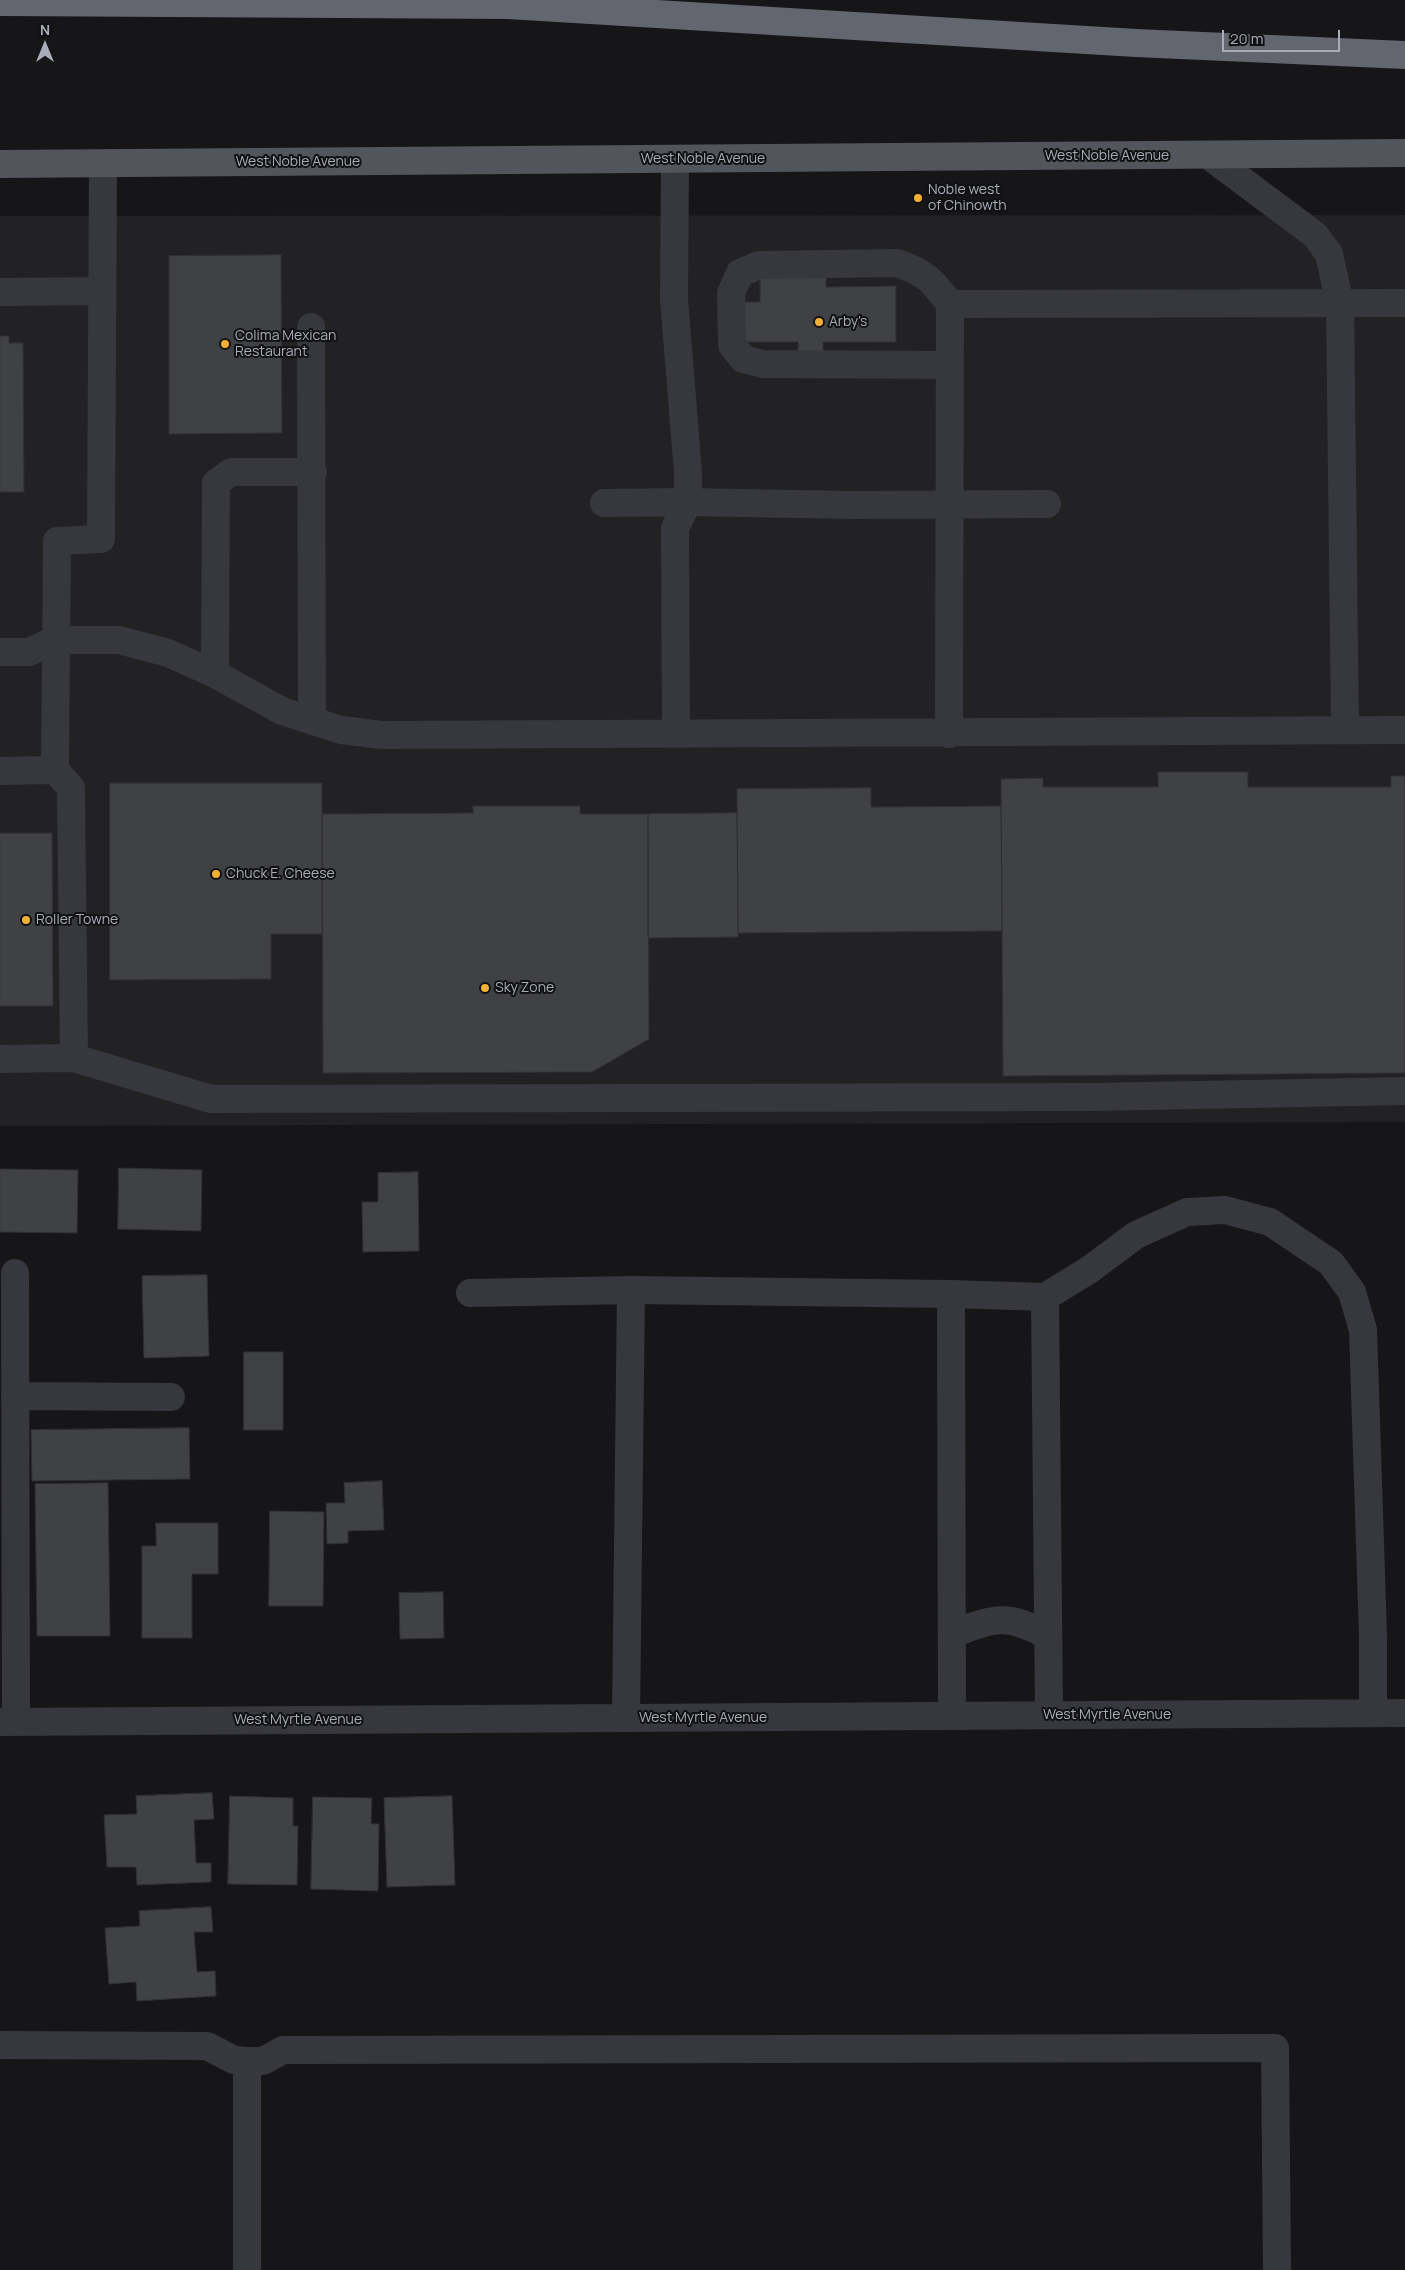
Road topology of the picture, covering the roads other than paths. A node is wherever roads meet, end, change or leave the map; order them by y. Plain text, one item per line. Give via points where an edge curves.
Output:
1 (0, 2) edge
2 (1405, 55) edge
3 (1405, 154) edge
4 (1208, 155) junction
5 (675, 159) junction
6 (0, 164) edge
7 (103, 164) junction
8 (101, 291) junction
9 (0, 292) edge
10 (1405, 303) edge
11 (950, 304) junction
12 (1340, 304) junction
13 (312, 327) dead end
14 (949, 365) junction
15 (312, 472) junction
16 (688, 502) junction
17 (604, 503) dead end
18 (1047, 504) dead end
19 (949, 505) junction
20 (55, 640) junction
21 (0, 652) edge
22 (214, 674) junction
23 (312, 721) junction
24 (1345, 730) junction
25 (1405, 730) edge
26 (676, 734) junction
27 (949, 734) junction
28 (55, 770) junction
29 (0, 771) edge
30 (74, 1058) junction
31 (0, 1059) edge
32 (1405, 1091) edge
33 (16, 1273) dead end
34 (631, 1290) junction
35 (470, 1292) dead end
36 (951, 1294) junction
37 (1045, 1297) junction
38 (16, 1396) junction
39 (171, 1397) dead end
40 (952, 1634) junction
41 (1048, 1636) junction
42 (1373, 1713) junction
43 (1405, 1713) edge
44 (1049, 1715) junction
45 (952, 1716) junction
46 (626, 1718) junction
47 (8, 1722) edge
48 (0, 2045) edge
49 (247, 2061) junction
50 (247, 2270) edge
51 (1277, 2270) edge

1 - 2 highway via 508,5 1136,43
3 - 4 main road, West Noble Avenue
4 - 5 main road, West Noble Avenue
4 - 12 street via 1315,235 1329,254
5 - 7 main road, West Noble Avenue
5 - 16 street via 674,299
6 - 7 main road, West Noble Avenue
7 - 8 street
8 - 9 street
8 - 20 street via 101,539 57,541
10 - 12 street
11 - 12 street
11 - 14 street
11 - 14 street via 929,278 897,263 759,265 740,273 731,293 732,345 743,359 763,364
12 - 24 street
13 - 15 street
14 - 19 street
15 - 22 street via 231,472 216,483
15 - 23 street
16 - 17 street
16 - 19 street
16 - 26 street via 675,528
18 - 19 street
19 - 27 street
20 - 21 street via 29,652
20 - 22 street via 119,640 168,653
20 - 28 street
22 - 23 street via 282,711
23 - 26 street via 342,730 382,735
24 - 25 street
24 - 27 street
26 - 27 street
28 - 29 street
28 - 30 street via 71,788
30 - 31 street
30 - 32 street via 211,1099 1095,1097
33 - 38 street
34 - 35 street
34 - 36 street
34 - 46 street
36 - 37 street
36 - 40 street
37 - 41 street
37 - 42 street via 1136,1235 1187,1212 1225,1210 1270,1222 1331,1263 1352,1292 1363,1330
38 - 39 street
38 - 47 street
40 - 41 street via 987,1620 1010,1620 1025,1623
40 - 45 street
41 - 44 street
42 - 43 street, West Myrtle Avenue
42 - 44 street, West Myrtle Avenue
44 - 45 street, West Myrtle Avenue
45 - 46 street, West Myrtle Avenue
46 - 47 street, West Myrtle Avenue
48 - 49 street via 207,2046 234,2060
49 - 50 street
49 - 51 street via 263,2061 282,2050 1275,2048

